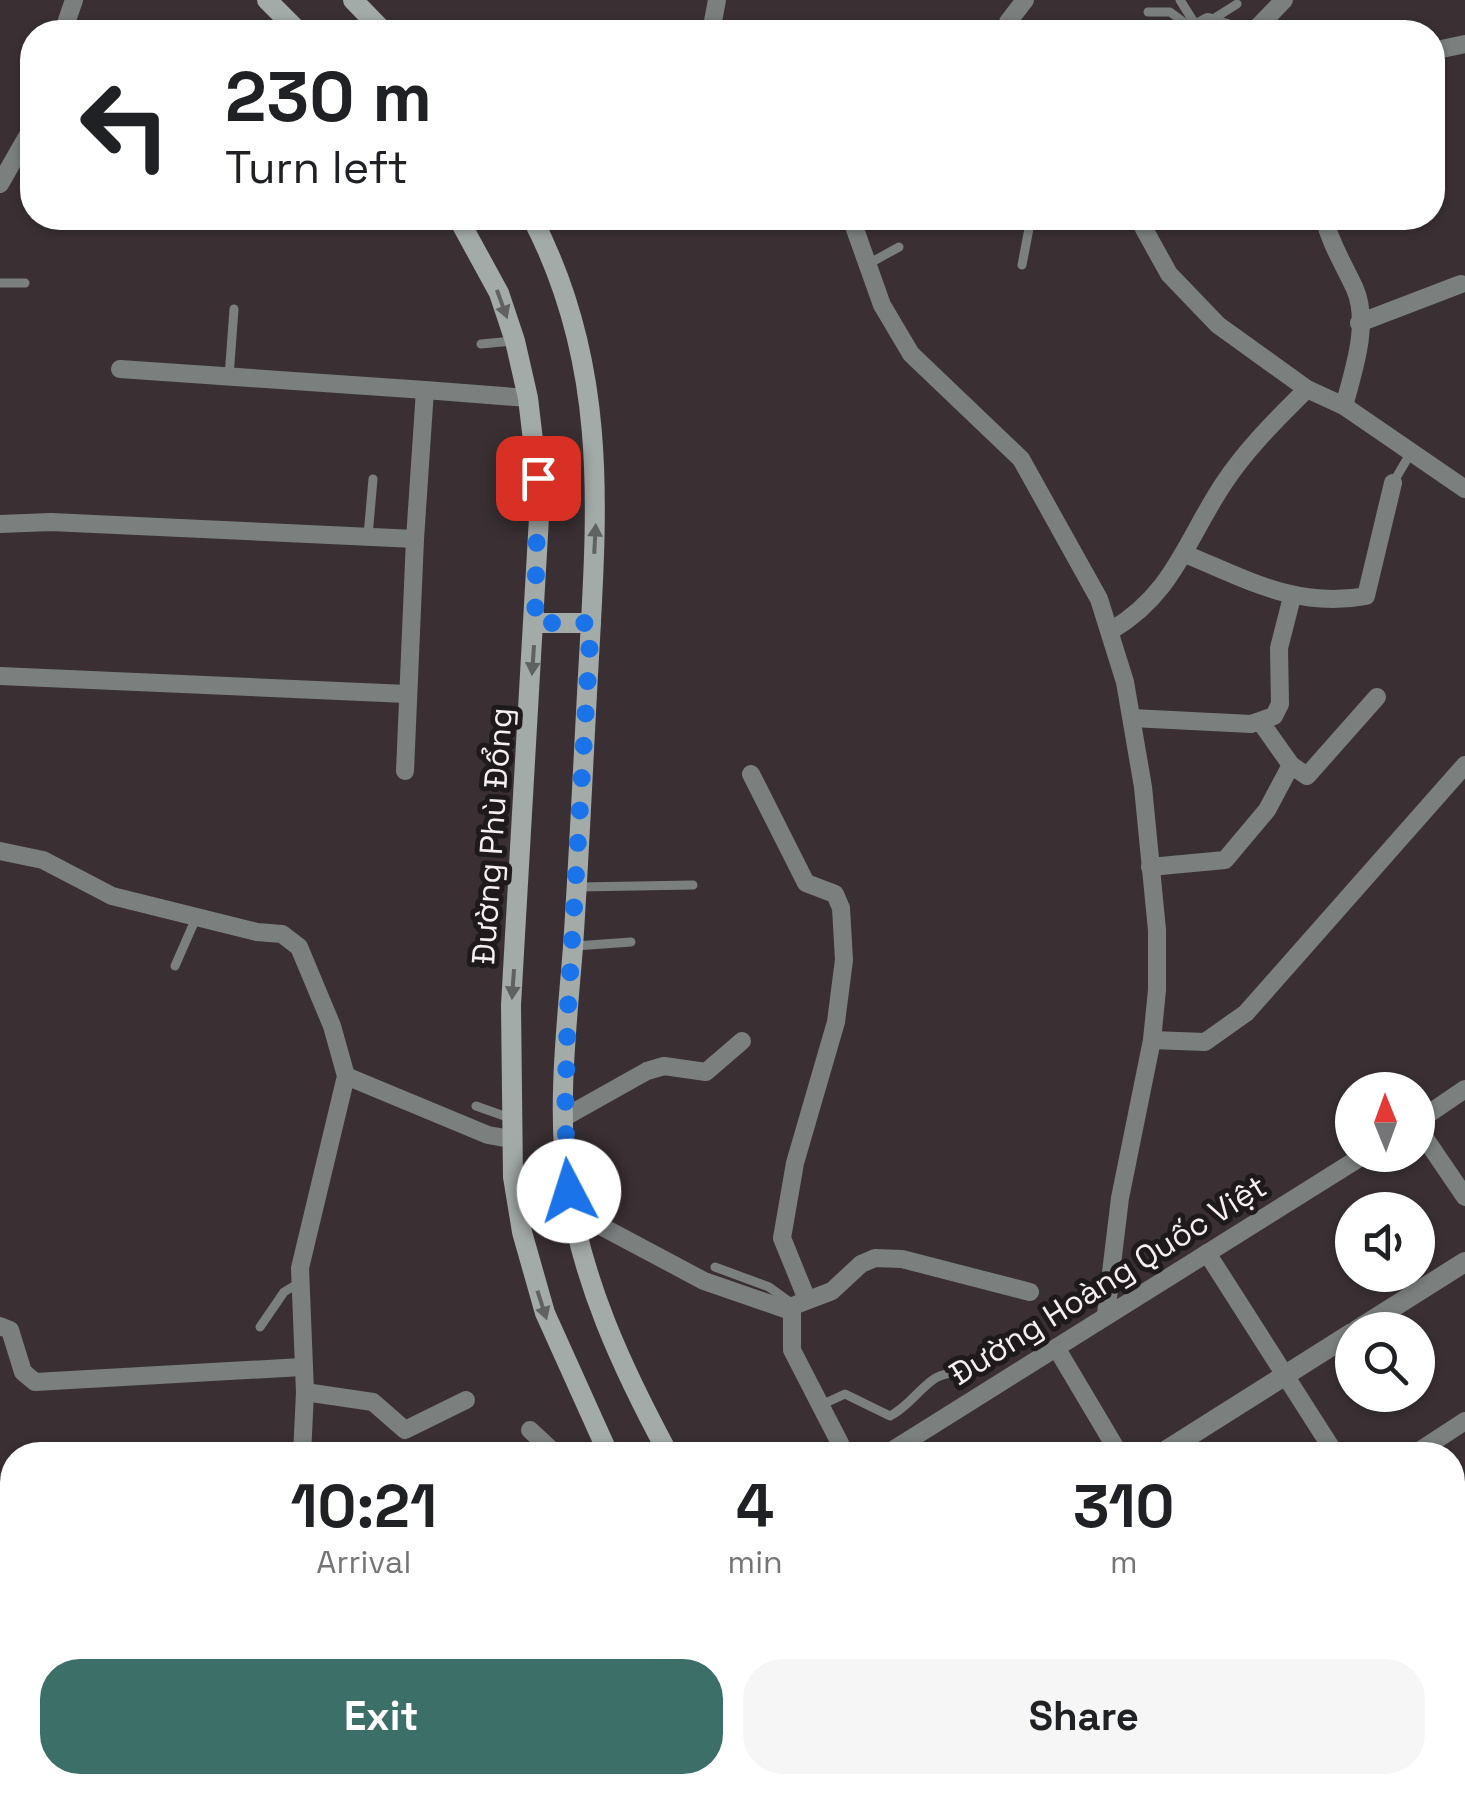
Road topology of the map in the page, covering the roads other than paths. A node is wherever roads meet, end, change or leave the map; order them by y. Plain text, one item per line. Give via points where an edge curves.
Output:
1 (268, 0) edge
2 (352, 0) edge
3 (1284, 0) edge
4 (1237, 4) dead end
5 (1148, 12) dead end
6 (287, 20) edge
7 (372, 20) edge
8 (1184, 20) edge
9 (1210, 20) edge
10 (1265, 20) edge
11 (20, 149) edge
12 (0, 184) edge
13 (464, 230) edge
14 (537, 230) edge
15 (856, 230) edge
16 (1029, 230) edge
17 (1145, 230) edge
18 (1328, 230) edge
19 (899, 248) dead end
20 (870, 263) junction
21 (1022, 265) dead end
22 (0, 283) edge
23 (26, 283) dead end
24 (1461, 284) dead end
25 (234, 309) dead end
26 (1359, 323) junction
27 (515, 341) junction
28 (481, 344) dead end
29 (120, 370) dead end
30 (229, 377) junction
31 (1306, 389) junction
32 (425, 390) junction
33 (528, 398) junction
34 (1344, 406) junction
35 (1410, 454) junction
36 (373, 479) dead end
37 (1393, 483) joint
38 (1465, 489) edge
39 (0, 514) edge
40 (0, 524) edge
41 (368, 538) junction
42 (415, 539) junction
43 (1184, 554) junction
44 (1292, 596) junction
45 (535, 623) junction
46 (591, 623) junction
47 (1112, 630) junction
48 (0, 676) edge
49 (407, 694) junction
50 (1377, 697) dead end
51 (1132, 718) junction
52 (1262, 724) junction
53 (1291, 765) junction
54 (1465, 765) edge
55 (405, 770) dead end
56 (751, 774) dead end
57 (0, 851) edge
58 (1150, 866) junction
59 (694, 885) dead end
60 (577, 887) junction
61 (196, 918) junction
62 (632, 942) dead end
63 (573, 946) junction
64 (175, 966) dead end
65 (1152, 1040) junction
66 (742, 1041) dead end
67 (346, 1076) junction
68 (1465, 1088) edge
69 (476, 1106) dead end
70 (1435, 1108) edge
71 (565, 1117) junction
72 (510, 1128) junction
73 (1435, 1153) edge
74 (1336, 1172) edge
75 (1465, 1197) edge
76 (574, 1221) junction
77 (1206, 1252) junction
78 (1465, 1262) edge
79 (716, 1267) dead end
80 (299, 1283) junction
81 (1030, 1292) dead end
82 (799, 1304) junction
83 (1385, 1312) edge
84 (1106, 1314) junction
85 (0, 1326) edge
86 (260, 1327) dead end
87 (1335, 1343) edge
88 (1056, 1349) junction
89 (970, 1363) dead end
90 (302, 1367) junction
91 (1286, 1374) junction
92 (305, 1392) junction
93 (466, 1400) dead end
94 (821, 1405) junction
95 (1465, 1422) edge
96 (303, 1442) edge
97 (597, 1442) edge
98 (663, 1442) edge
99 (840, 1442) edge
100 (905, 1442) edge
101 (1112, 1442) edge
102 (1179, 1442) edge
103 (1328, 1442) edge
104 (1433, 1442) edge

1 - 6 main road
2 - 7 main road
3 - 10 street
4 - 9 lane
5 - 8 lane
11 - 12 street
13 -> 27 main road, Đường Phù Đổng
46 -> 14 main road via 597,503 589,397 559,280
15 - 20 street
16 - 21 lane
17 - 31 street via 1179,287 1218,325
18 - 26 street via 1354,289
19 - 20 lane
20 - 47 street via 882,305 910,354 1021,459
22 - 23 lane
24 - 26 street
25 - 30 lane
26 - 34 street
27 - 28 lane
27 - 33 main road, Đường Phù Đổng
29 - 30 street
30 - 32 street
31 - 34 street
31 - 43 street via 1225,480
32 - 33 street
32 - 42 street
33 - 45 main road, Đường Phù Đổng via 540,500
34 - 35 street
35 - 37 lane
35 - 38 street
36 - 41 lane
37 - 44 street via 1366,596 1320,602
39 - 40 street
40 - 41 street
41 - 42 street
42 - 49 street
43 - 44 street
43 - 47 street via 1139,614
44 - 52 street via 1278,648 1280,704
45 - 46 main road
45 -> 72 main road, Đường Phù Đổng via 511,1005
46 - 60 main road
47 - 51 street
48 - 49 street
49 - 55 street
50 - 53 street via 1311,774
51 - 52 street
51 - 58 street
52 - 53 street
53 - 58 street via 1268,810 1225,860
54 - 65 street via 1246,1013 1205,1042
56 - 82 street via 806,883 835,894 840,908 844,960 836,1022 795,1163 782,1238
57 - 61 street via 43,860 112,896
58 - 65 street via 1157,930
59 - 60 lane
60 - 63 main road
61 - 64 lane
61 - 67 street via 282,934 299,947
62 - 63 lane
63 - 71 main road
65 - 84 street via 1120,1198
66 - 71 street via 706,1072 664,1066 646,1071
67 - 72 street via 488,1135
67 - 80 street
68 - 70 street
69 - 72 lane
71 - 76 main road
72 -> 97 main road, Đường Phù Đổng via 534,1281
73 - 75 street
74 - 77 street, Đường Hoàng Quốc Việt
76 - 82 street via 595,1223 704,1281
76 - 98 main road via 605,1326
77 - 84 street, Đường Hoàng Quốc Việt
77 - 91 street
78 - 83 street
79 - 82 lane
80 - 86 lane via 284,1292
80 - 90 street
81 - 82 street via 875,1258 832,1291
82 - 94 street via 792,1350
84 - 88 street, Đường Hoàng Quốc Việt
85 - 90 street via 10,1330 24,1372 35,1382
87 - 91 street
88 - 100 street, Đường Hoàng Quốc Việt
88 - 101 street
89 - 94 lane via 938,1376 890,1416 845,1394
90 - 92 street
91 - 102 street
91 - 103 street
92 - 93 street via 373,1402 405,1430
92 - 96 street
94 - 99 street
95 - 104 street

